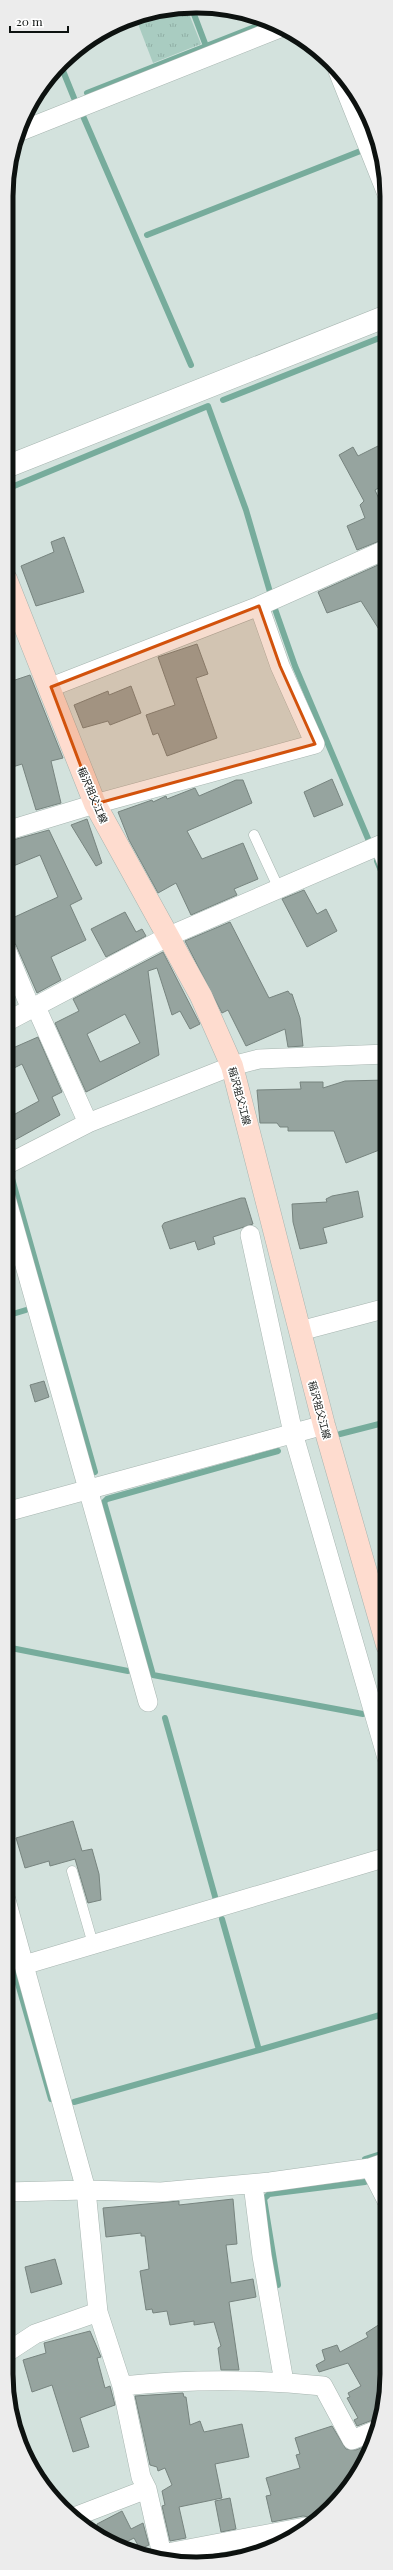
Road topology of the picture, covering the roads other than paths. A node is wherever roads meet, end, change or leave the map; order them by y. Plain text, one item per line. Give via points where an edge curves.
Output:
1 (274, 30) edge
2 (348, 94) edge
3 (26, 129) edge
4 (375, 154) edge
5 (380, 319) edge
6 (13, 464) edge
7 (380, 552) edge
8 (13, 596) edge
9 (259, 606) junction
10 (51, 687) junction
11 (95, 804) junction
12 (13, 829) edge
13 (254, 835) dead end
14 (380, 851) edge
15 (279, 889) junction
16 (167, 938) junction
17 (13, 964) edge
18 (34, 1008) junction
19 (13, 1018) edge
20 (380, 1054) edge
21 (232, 1066) junction
22 (88, 1124) junction
23 (13, 1162) edge
24 (13, 1223) edge
25 (250, 1236) dead end
26 (380, 1310) edge
27 (300, 1331) junction
28 (324, 1425) junction
29 (293, 1433) junction
30 (88, 1490) junction
31 (13, 1510) edge
32 (378, 1585) edge
33 (380, 1598) edge
34 (148, 1702) dead end
35 (380, 1734) edge
36 (380, 1860) edge
37 (72, 1871) dead end
38 (13, 1938) edge
39 (93, 1944) junction
40 (24, 1965) junction
41 (378, 2165) edge
42 (253, 2184) junction
43 (86, 2190) junction
44 (13, 2192) edge
45 (98, 2312) junction
46 (13, 2348) edge
47 (284, 2382) junction
48 (122, 2386) junction
49 (370, 2433) edge
50 (147, 2489) junction
51 (79, 2514) edge
52 (292, 2530) edge
53 (162, 2553) edge
54 (170, 2555) edge

1 - 3 street
2 - 4 street
5 - 6 street
7 - 9 street
8 - 10 main road, 稲沢祖父江線
9 - 10 street
9 - 11 street via 280,666 315,744
10 - 11 main road, 稲沢祖父江線
11 - 12 street
11 - 16 main road, 稲沢祖父江線
13 - 15 lane
14 - 15 street
15 - 16 street
16 - 18 street
16 - 21 main road, 稲沢祖父江線 via 201,996
17 - 18 street
18 - 19 street
18 - 22 street
20 - 21 street via 259,1059
21 - 22 street
21 - 27 main road, 稲沢祖父江線
22 - 23 street
24 - 30 street
25 - 29 street
26 - 27 street
27 - 28 main road, 稲沢祖父江線
28 - 29 street
28 - 32 main road, 稲沢祖父江線
29 - 30 street
29 - 35 street
30 - 31 street
30 - 34 street
32 - 33 main road, 稲沢祖父江線
36 - 39 street
37 - 39 lane
38 - 40 street
39 - 40 street
40 - 43 street
41 - 42 street
42 - 43 street via 160,2192
42 - 47 street via 262,2256
43 - 44 street
43 - 45 street
45 - 46 street via 35,2334
45 - 48 street
47 - 48 street via 168,2381
47 - 49 street via 323,2386 352,2440
48 - 50 street via 140,2477
50 - 51 street
50 - 53 street
52 - 54 street

